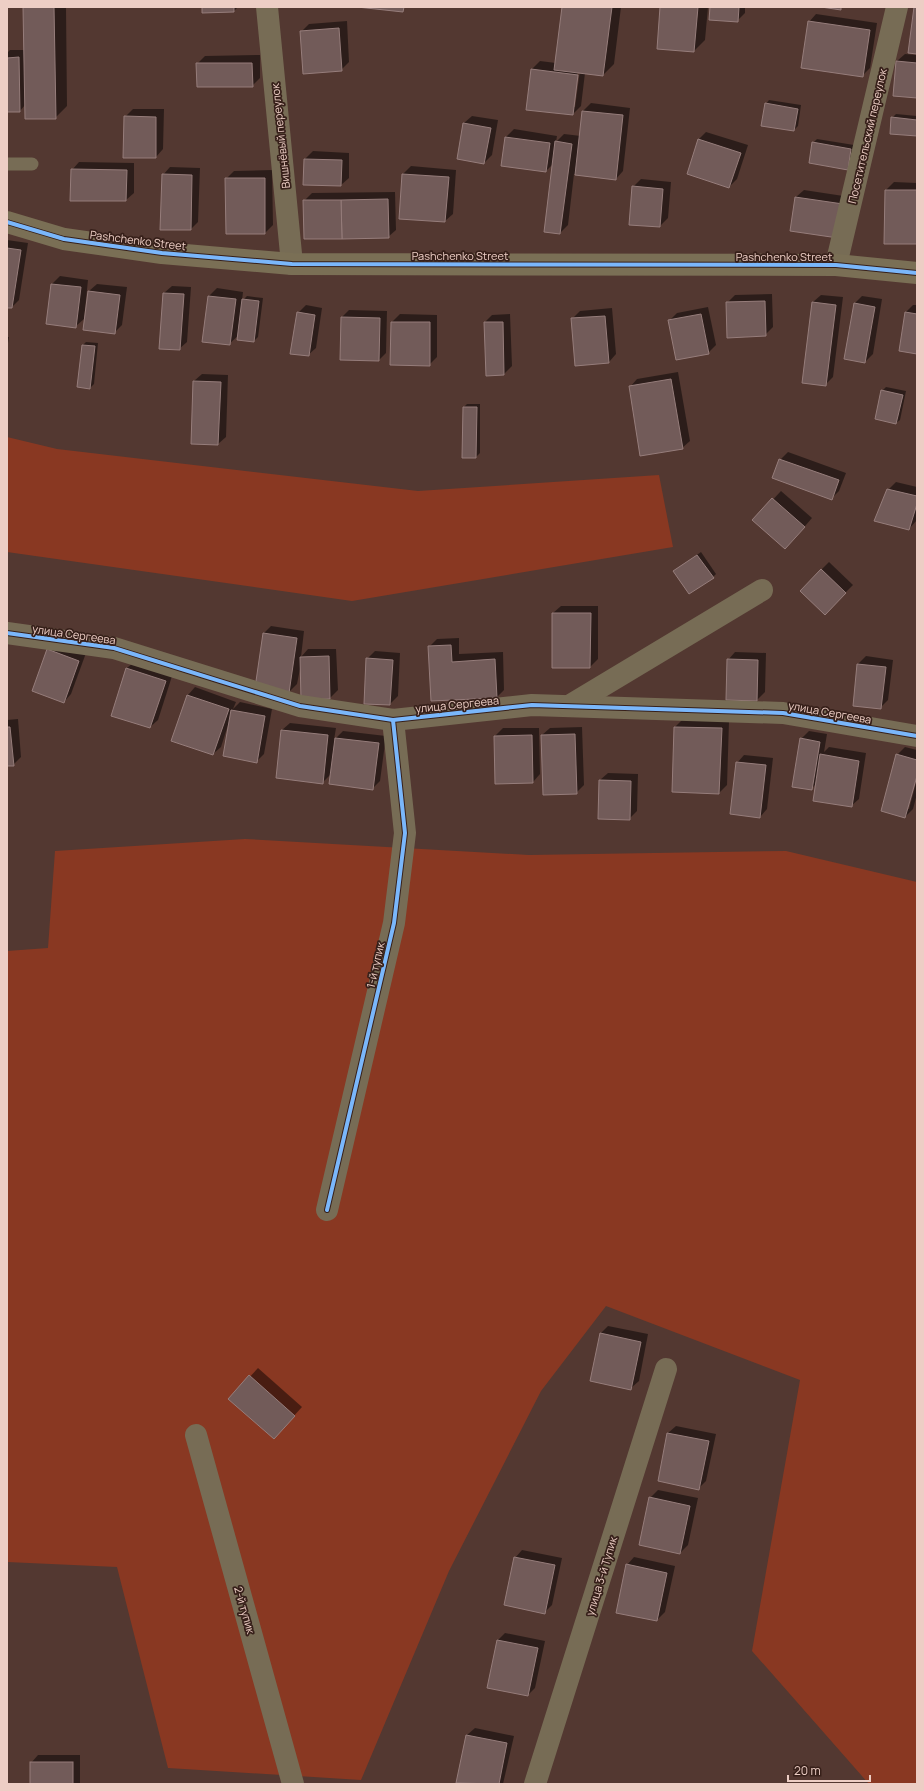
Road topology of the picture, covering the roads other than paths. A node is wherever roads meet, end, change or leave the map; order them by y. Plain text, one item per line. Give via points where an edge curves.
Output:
1 (267, 7) edge
2 (897, 7) edge
3 (7, 164) edge
4 (32, 164) dead end
5 (7, 222) edge
6 (292, 264) junction
7 (836, 265) junction
8 (917, 273) edge
9 (762, 590) dead end
10 (7, 633) edge
11 (569, 706) junction
12 (393, 720) junction
13 (917, 736) edge
14 (327, 1210) dead end
15 (666, 1369) dead end
16 (196, 1435) dead end
17 (294, 1784) edge
18 (536, 1784) edge

1 - 6 street, Вишнёвый переулок
2 - 7 street, Посетительский переулок
3 - 4 lane
5 - 6 street, Pashchenko Street via 64,239 162,253
6 - 7 street, Pashchenko Street
7 - 8 street, Pashchenko Street
9 - 11 street
10 - 12 street, улица Сергеева via 114,648 300,706
11 - 12 street, улица Сергеева via 532,705
11 - 13 street, улица Сергеева via 783,713
12 - 14 street, 1-й тупик via 405,833 394,923
15 - 18 street, улица 3-й Тупик
16 - 17 street, 2-й тупик

